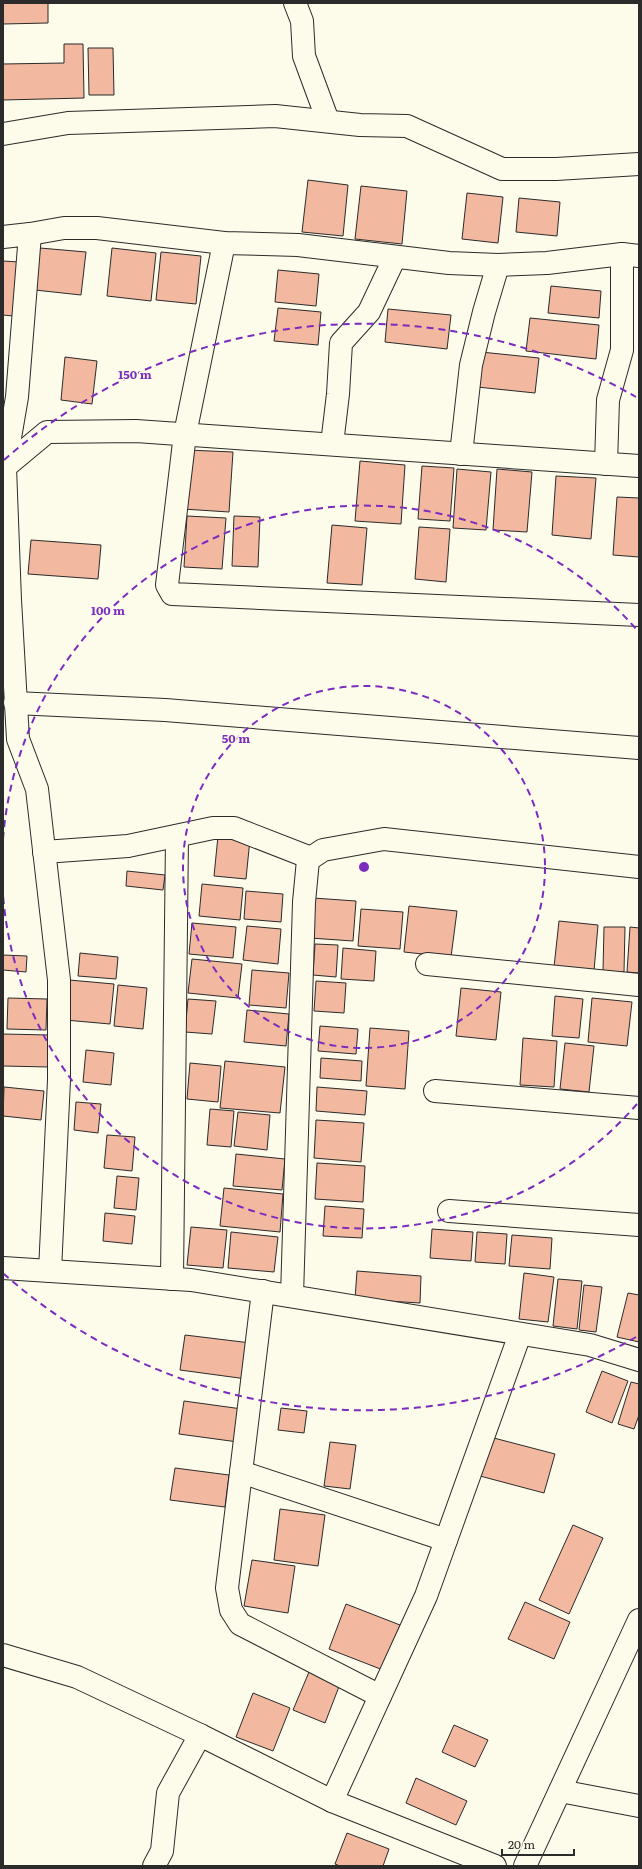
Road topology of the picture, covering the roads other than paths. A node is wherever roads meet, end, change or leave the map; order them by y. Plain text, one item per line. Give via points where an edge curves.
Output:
1 (295, 3) edge
2 (328, 121) junction
3 (3, 134) edge
4 (639, 164) edge
5 (30, 234) junction
6 (3, 237) edge
7 (224, 243) junction
8 (631, 255) edge
9 (395, 257) junction
10 (498, 265) junction
11 (10, 397) edge
12 (185, 434) junction
13 (332, 444) junction
14 (461, 454) junction
15 (606, 464) junction
16 (639, 466) edge
17 (5, 467) junction
18 (6, 541) edge
19 (639, 615) edge
20 (15, 703) junction
21 (10, 738) edge
22 (639, 748) edge
23 (177, 837) junction
24 (44, 852) junction
25 (311, 858) junction
26 (639, 867) edge
27 (427, 964) dead end
28 (639, 985) edge
29 (435, 1091) dead end
30 (639, 1108) edge
31 (449, 1211) dead end
32 (639, 1225) edge
33 (3, 1268) edge
34 (50, 1271) junction
35 (172, 1279) junction
36 (263, 1291) junction
37 (292, 1296) junction
38 (520, 1334) junction
39 (639, 1360) edge
40 (241, 1472) junction
41 (446, 1540) junction
42 (638, 1624) edge
43 (3, 1655) edge
44 (380, 1696) junction
45 (200, 1735) junction
46 (560, 1791) junction
47 (332, 1801) junction
48 (639, 1806) edge
49 (154, 1866) edge
50 (495, 1866) edge
51 (525, 1866) edge

1 - 2 street via 302,21 304,56
2 - 3 street via 275,116 68,123
2 - 4 street via 407,126 502,169
5 - 6 street
5 - 7 street via 64,228 97,228
5 - 11 street
7 - 9 street via 298,245
7 - 12 street
8 - 10 street
8 - 15 street via 622,350 608,400
9 - 10 street
9 - 13 street via 369,312 341,343
10 - 14 street via 472,365
11 - 17 street
12 - 13 street
12 - 17 street via 136,431 47,432
12 - 19 street via 167,585 172,594
13 - 14 street
14 - 15 street
15 - 16 street
17 - 18 street
18 - 20 street
20 - 21 street
20 - 22 street via 165,710
21 - 24 street via 37,789
23 - 24 street via 128,846
23 - 25 street via 213,828 234,828
23 - 35 street
24 - 34 street via 59,980 59,1080
25 - 26 street via 323,850 384,839
25 - 37 street via 308,860 304,902
27 - 28 street
29 - 30 street
31 - 32 street
33 - 34 street
34 - 35 street
35 - 36 street
36 - 37 street
36 - 40 street
37 - 38 street
38 - 39 street via 590,1345
38 - 41 street
40 - 41 street
40 - 44 street via 227,1588 230,1610 240,1624
41 - 44 street via 426,1596
42 - 46 street
43 - 45 street via 78,1677
44 - 47 street
45 - 47 street
45 - 49 street via 168,1793 162,1851
46 - 48 street
46 - 51 street
47 - 50 street

